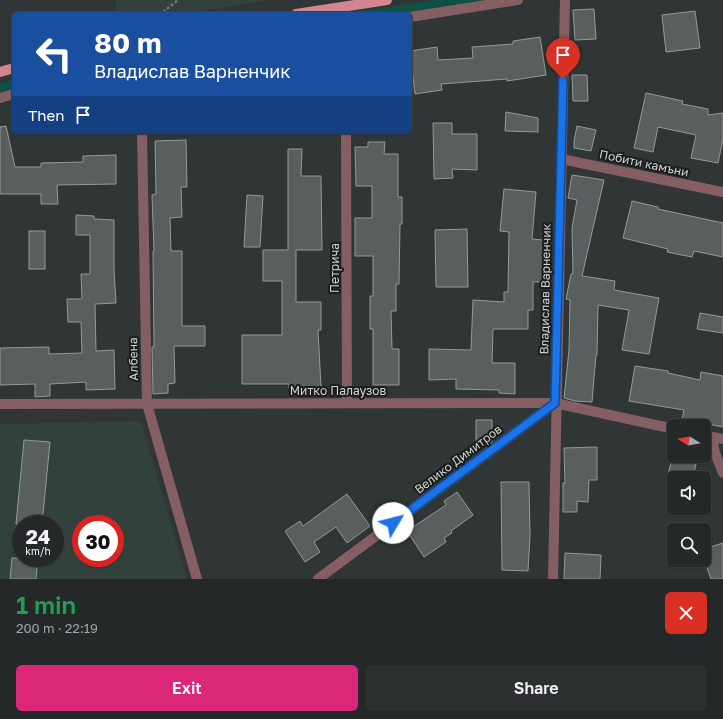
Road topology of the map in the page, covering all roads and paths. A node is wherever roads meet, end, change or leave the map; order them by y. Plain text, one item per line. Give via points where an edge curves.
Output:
1 (178, 0) edge
2 (387, 0) edge
3 (518, 0) edge
4 (565, 0) edge
5 (163, 12) dead end
6 (309, 12) edge
7 (412, 17) edge
8 (12, 69) edge
9 (0, 72) edge
10 (12, 95) edge
11 (0, 98) edge
12 (142, 134) edge
13 (346, 134) edge
14 (560, 159) junction
15 (723, 192) edge
16 (348, 403) junction
17 (555, 403) junction
18 (0, 404) edge
19 (147, 404) junction
20 (667, 427) edge
21 (711, 437) edge
22 (723, 439) edge
23 (711, 443) edge
24 (723, 473) edge
25 (197, 579) edge
26 (318, 579) edge
27 (553, 579) edge

1 - 5 path
2 - 6 main road
3 - 7 street
4 - 14 street, Владислав Варненчик
8 - 9 main road
10 - 11 street
12 - 19 street, Албена
13 - 16 street, Петрича
14 - 15 street, Побити камъни
14 - 17 street, Владислав Варненчик
16 - 17 street, Митко Палаузов
16 - 19 street, Митко Палаузов
17 - 20 street, Митко Палаузов
17 - 26 street, Велико Димитров
17 - 27 street, Владислав Варненчик
18 - 19 street, Митко Палаузов
19 - 25 street, Албена
21 - 22 street
23 - 24 street

